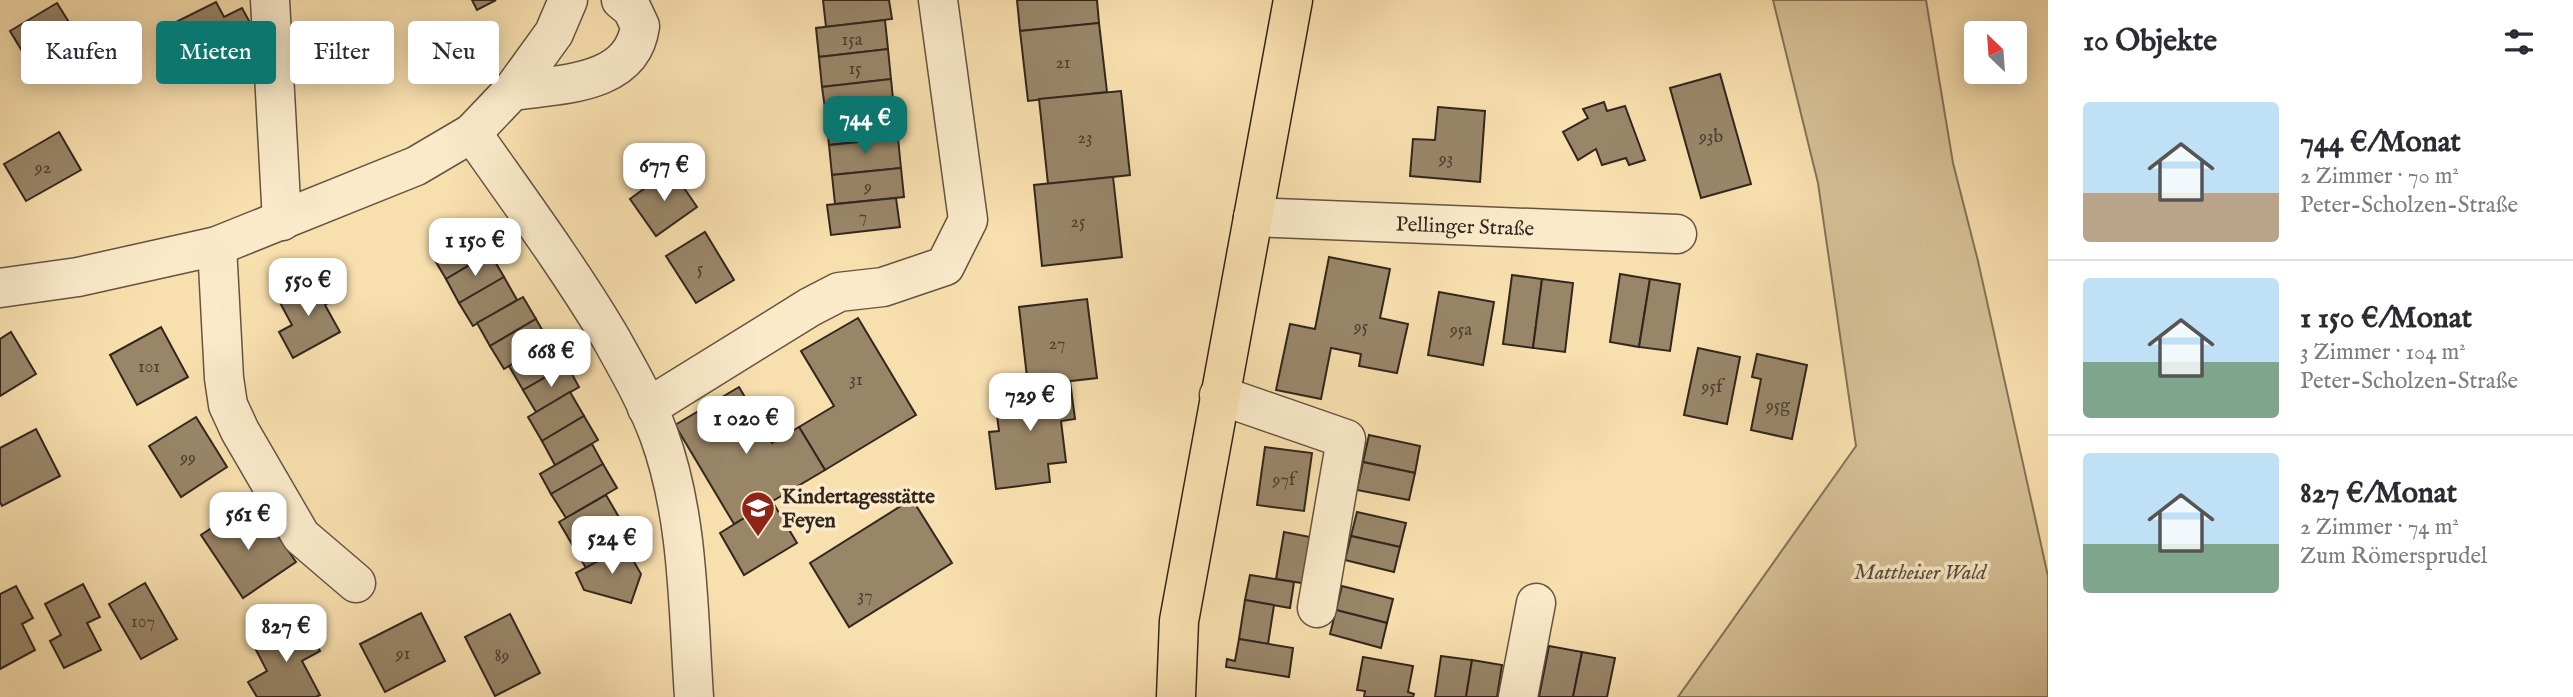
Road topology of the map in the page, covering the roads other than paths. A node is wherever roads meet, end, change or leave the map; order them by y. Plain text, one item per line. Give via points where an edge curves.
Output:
1 (270, 0) edge
2 (568, 0) edge
3 (621, 0) edge
4 (938, 0) edge
5 (1293, 0) edge
6 (512, 90) junction
7 (472, 133) junction
8 (1253, 218) junction
9 (282, 221) junction
10 (1677, 234) dead end
11 (217, 246) junction
12 (0, 288) edge
13 (1219, 395) junction
14 (648, 408) junction
15 (356, 583) dead end
16 (1536, 603) dead end
17 (1317, 608) dead end
18 (694, 697) edge
19 (1176, 697) edge
20 (1518, 697) edge

1 - 9 street
2 - 6 street via 554,33
3 - 6 street via 632,9 640,26 634,50 623,63 580,81
4 - 14 street via 968,220 945,266 883,287 839,292
5 - 8 main road
6 - 7 street
7 - 9 street via 416,166
7 - 14 street via 584,293
8 - 10 street, Pellinger Straße
8 - 13 main road
9 - 11 street
11 - 12 street via 78,277
11 - 15 street via 229,405 301,536
13 - 17 street via 1346,439
13 - 19 main road via 1179,621
14 - 18 street via 677,502
16 - 20 street

